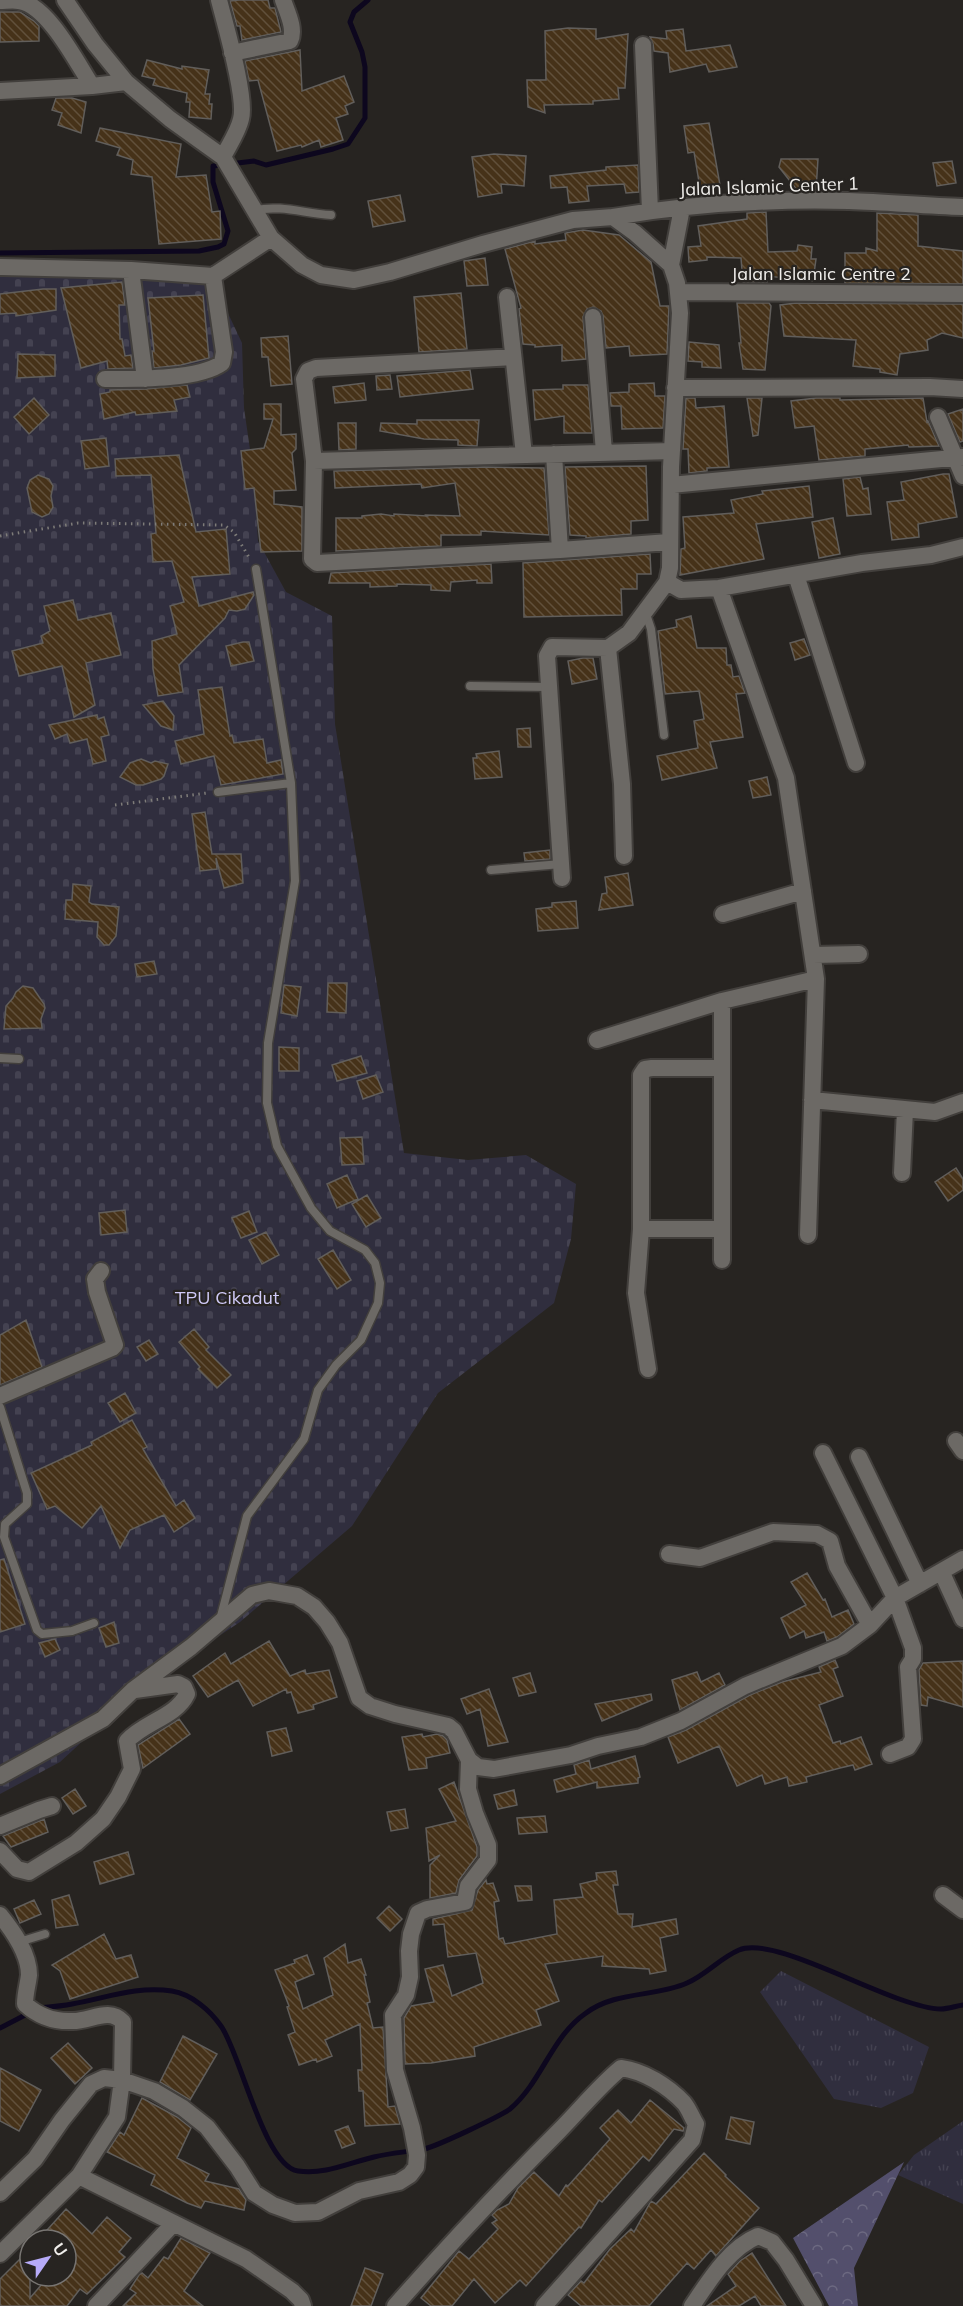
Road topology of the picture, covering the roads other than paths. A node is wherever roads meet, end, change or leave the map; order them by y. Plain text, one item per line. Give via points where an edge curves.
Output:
1 (65, 0) edge
2 (219, 0) edge
3 (283, 0) edge
4 (0, 1) edge
5 (643, 45) dead end
6 (232, 53) junction
7 (126, 82) junction
8 (92, 86) junction
9 (0, 91) edge
10 (223, 157) junction
11 (682, 207) junction
12 (963, 207) edge
13 (253, 210) junction
14 (650, 211) junction
15 (331, 215) dead end
16 (613, 217) junction
17 (271, 238) junction
18 (671, 265) junction
19 (1, 267) edge
20 (131, 270) junction
21 (213, 276) junction
22 (678, 292) junction
23 (963, 294) edge
24 (507, 297) dead end
25 (593, 317) dead end
26 (513, 357) junction
27 (146, 379) junction
28 (105, 380) dead end
29 (675, 388) junction
30 (963, 389) edge
31 (938, 417) dead end
32 (672, 451) junction
33 (604, 452) junction
34 (554, 454) junction
35 (524, 455) junction
36 (959, 457) edge
37 (314, 461) junction
38 (963, 476) edge
39 (671, 485) junction
40 (669, 542) junction
41 (963, 547) edge
42 (560, 550) junction
43 (256, 569) road end
44 (796, 574) junction
45 (667, 582) junction
46 (719, 588) junction
47 (645, 611) junction
48 (608, 648) junction
49 (470, 686) dead end
50 (549, 687) junction
51 (664, 735) dead end
52 (856, 763) dead end
53 (291, 783) junction
54 (218, 792) road end
55 (624, 856) dead end
56 (491, 870) dead end
57 (562, 871) joint
58 (803, 891) junction
59 (723, 914) dead end
60 (859, 954) dead end
61 (813, 956) junction
62 (816, 979) junction
63 (722, 1001) junction
64 (597, 1040) dead end
65 (0, 1058) edge
66 (19, 1059) dead end
67 (722, 1068) junction
68 (812, 1100) junction
69 (963, 1102) edge
70 (905, 1110) junction
71 (902, 1173) dead end
72 (641, 1229) junction
73 (722, 1229) junction
74 (808, 1235) dead end
75 (722, 1260) dead end
76 (101, 1271) dead end
77 (648, 1369) dead end
78 (0, 1396) edge
79 (0, 1407) edge
80 (823, 1453) dead end
81 (859, 1457) dead end
82 (669, 1554) dead end
83 (963, 1559) edge
84 (942, 1573) junction
85 (920, 1584) junction
86 (895, 1598) junction
87 (963, 1619) edge
88 (94, 1623) dead end
89 (219, 1624) junction
90 (870, 1625) junction
91 (134, 1690) junction
92 (890, 1754) dead end
93 (469, 1760) junction
94 (0, 1776) edge
95 (52, 1806) dead end
96 (0, 1826) edge
97 (0, 1851) edge
98 (943, 1895) dead end
99 (963, 1910) edge
100 (0, 1915) edge
101 (45, 1934) dead end
102 (18, 1942) junction
103 (122, 2080) junction
104 (79, 2176) junction
105 (0, 2193) edge
106 (173, 2224) junction
107 (0, 2254) edge
108 (96, 2306) edge
109 (303, 2306) edge
110 (395, 2306) edge
111 (544, 2306) edge
112 (692, 2306) edge
113 (814, 2306) edge

1 - 7 street
2 - 6 street
3 - 6 street via 293,37
4 - 8 street via 20,1 38,10
5 - 14 street
6 - 10 street via 242,118
7 - 8 street
7 - 10 street
8 - 9 street
10 - 13 street, Jalan Islamic Center 1
11 - 12 street, Jalan Islamic Center 1 via 780,201
11 - 14 street, Jalan Islamic Center 1
11 - 18 street
13 - 15 lane via 281,207
13 - 17 street, Jalan Islamic Center 1
14 - 16 street, Jalan Islamic Center 1
16 - 17 street, Jalan Islamic Center 1 via 573,220 354,280 321,275 302,266
16 - 18 street
17 - 21 street
18 - 22 street
19 - 20 street
20 - 21 street
20 - 27 street
21 - 27 street via 224,352 222,363 212,370
22 - 23 street, Jalan Islamic Centre 2
22 - 29 street
24 - 26 street
25 - 33 street
26 - 35 street
26 - 37 street via 308,371 304,379
27 - 28 street
29 - 30 street
29 - 32 street
31 - 36 street
32 - 33 street
32 - 39 street
33 - 34 street
34 - 35 street
34 - 42 street
35 - 37 street
36 - 38 street
36 - 39 street
37 - 42 street via 312,559 317,563
39 - 40 street
40 - 42 street
40 - 45 street
41 - 44 street
43 - 53 lane
44 - 46 street
44 - 52 street
45 - 46 street via 681,590
45 - 47 street
46 - 58 street via 786,778
47 - 48 street via 629,633
47 - 51 lane via 651,629
48 - 50 street via 552,647 547,656
48 - 55 street via 622,784
49 - 50 lane
50 - 57 street
53 - 54 lane
53 - 89 lane via 295,882 268,1043 267,1103 278,1146 311,1208 330,1230 365,1250 375,1263 380,1283 378,1303 361,1340 318,1390 304,1439 247,1516
56 - 57 lane
58 - 59 street
58 - 61 street
60 - 61 street
61 - 62 street
62 - 63 street
62 - 68 street
63 - 64 street
63 - 67 street
65 - 66 lane
67 - 72 street via 652,1068 640,1075
67 - 73 street
68 - 70 street
68 - 74 street
69 - 70 street via 935,1112
70 - 71 street
72 - 73 street
72 - 77 street via 636,1293
73 - 75 street
76 - 78 street via 95,1279 97,1292 115,1345
79 - 88 lane via 27,1493 27,1504 5,1524 4,1537 37,1630 42,1634 72,1631
80 - 86 street
81 - 85 street
82 - 90 street via 700,1558 773,1532 817,1533 830,1541 837,1566
83 - 84 street
84 - 85 street
84 - 87 street
85 - 86 street
86 - 90 street
86 - 92 street via 913,1648 908,1667 913,1739 908,1747
89 - 91 street
89 - 93 street via 252,1595 269,1591 297,1596 314,1606 340,1643 359,1698 394,1714 448,1726
90 - 93 street via 842,1646 745,1686 641,1737 494,1769 478,1767
91 - 94 street via 103,1719
91 - 97 street via 178,1684 187,1694 179,1705 127,1741 132,1769 103,1819 76,1843 29,1872 17,1869
93 - 103 street via 468,1789 488,1845 488,1860 468,1886 465,1902 418,1913 411,1934 406,1995 393,2015 395,2070 417,2155 416,2167 410,2175 318,2212 296,2213 254,2193 207,2127 183,2108 154,2091
95 - 96 street
98 - 99 street
100 - 102 street
101 - 102 lane
102 - 103 street via 29,1974 31,2009 71,2022 101,2016 117,2016 123,2022
103 - 104 street via 117,2117
103 - 105 street via 104,2078 91,2084 35,2159
104 - 106 street
104 - 107 street
106 - 108 street
106 - 109 street via 246,2259 292,2291
110 - 111 street via 600,2085 621,2068 635,2070 685,2104 696,2124 692,2140
112 - 113 street via 733,2253 758,2236 772,2242

